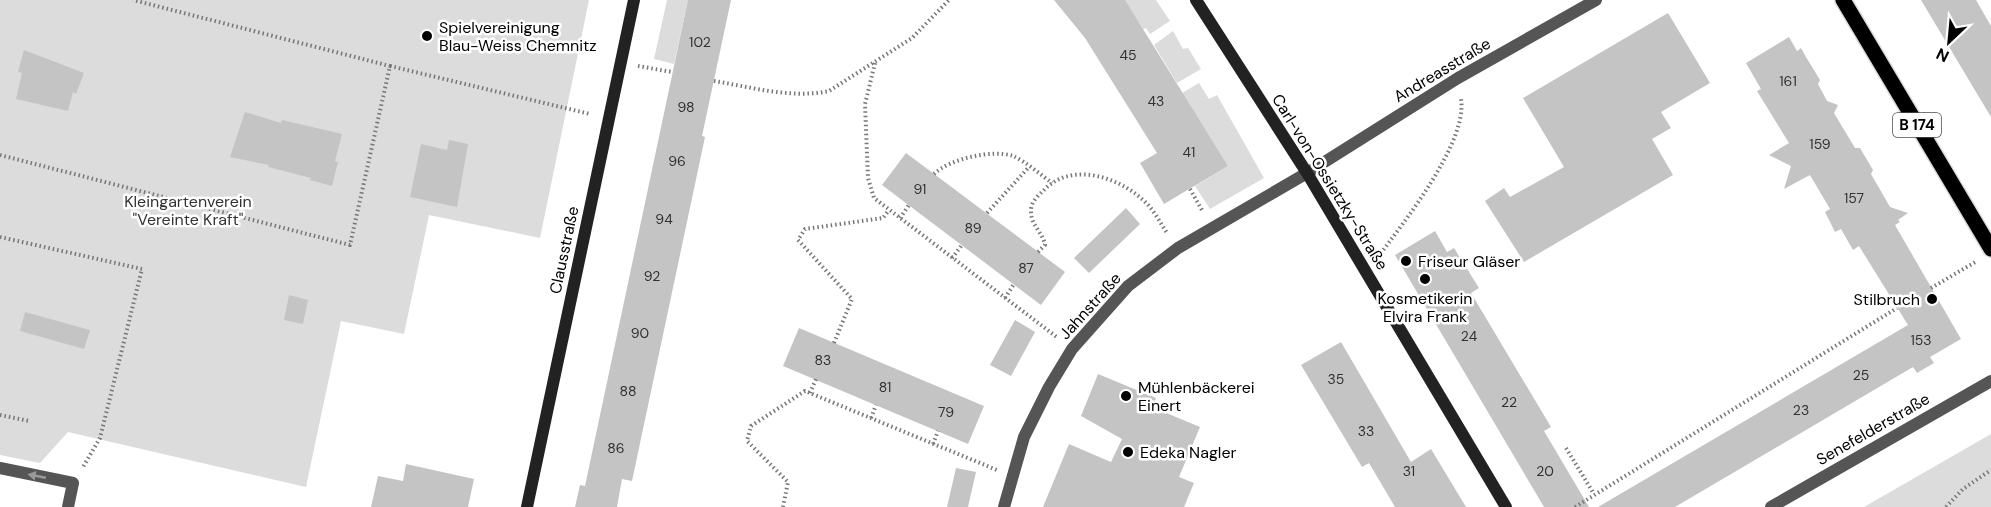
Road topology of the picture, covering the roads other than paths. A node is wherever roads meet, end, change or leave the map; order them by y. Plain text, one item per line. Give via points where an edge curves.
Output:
1 (634, 0) edge
2 (1196, 0) edge
3 (1596, 0) edge
4 (1844, 0) edge
5 (1307, 173) junction
6 (1986, 254) edge
7 (1991, 381) edge
8 (0, 468) edge
9 (68, 507) edge
10 (527, 507) edge
11 (1004, 507) edge
12 (1506, 507) edge
13 (1772, 507) edge

1 - 10 street, Clausstraße
2 - 5 street, Carl-von-Ossietzky-Straße
3 - 5 street, Andreasstraße via 1458,78
4 - 6 main road, B 174
5 - 11 street, Jahnstraße via 1178,248 1128,286 1072,349 1048,387 1024,437
5 - 12 street, Carl-von-Ossietzky-Straße
7 - 13 street, Senefelderstraße
9 -> 8 street via 73,483

